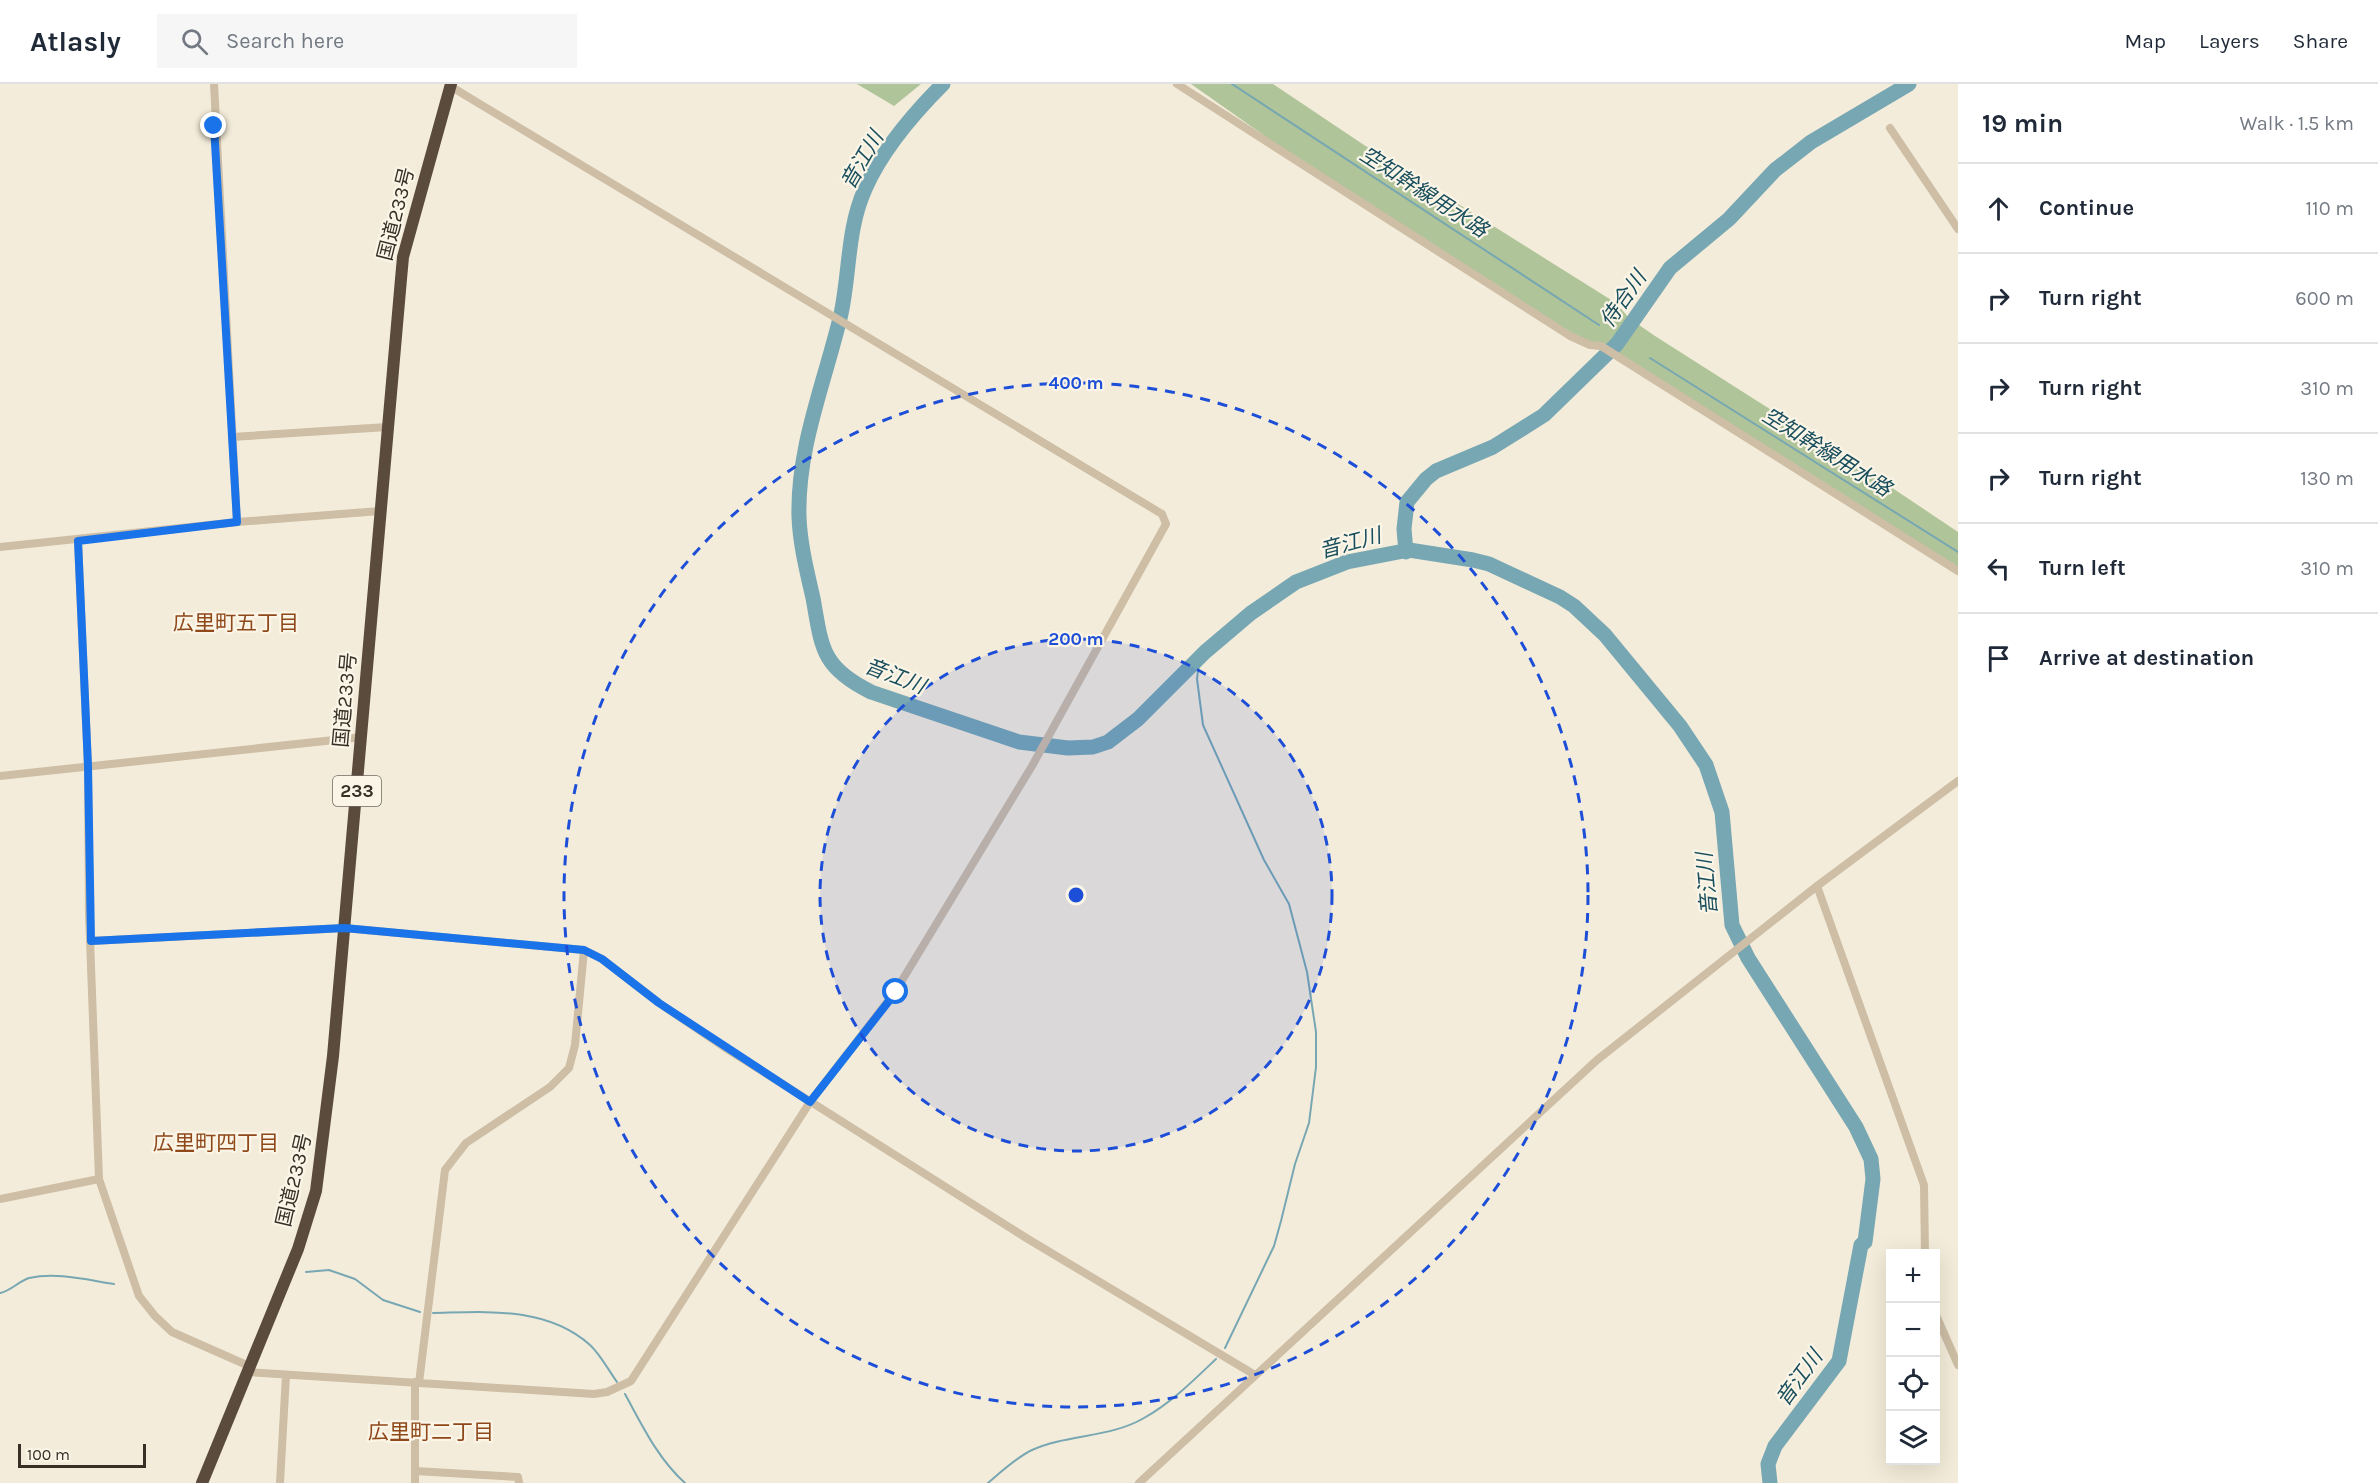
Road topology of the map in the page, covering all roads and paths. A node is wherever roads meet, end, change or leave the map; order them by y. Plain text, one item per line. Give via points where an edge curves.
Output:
1 (213, 84) edge
2 (1177, 84) edge
3 (450, 85) edge
4 (1890, 128) dead end
5 (1958, 229) edge
6 (387, 427) junction
7 (232, 437) junction
8 (380, 511) junction
9 (237, 522) junction
10 (78, 541) junction
11 (0, 547) edge
12 (1958, 571) edge
13 (362, 737) junction
14 (88, 766) junction
15 (0, 776) edge
16 (1958, 781) edge
17 (1817, 886) junction
18 (344, 928) junction
19 (91, 941) junction
20 (584, 950) junction
21 (810, 1102) junction
22 (99, 1179) junction
23 (0, 1199) edge
24 (1925, 1249) edge
25 (1940, 1326) edge
26 (1958, 1365) edge
27 (248, 1369) junction
28 (286, 1375) junction
29 (1255, 1375) junction
30 (417, 1382) junction
31 (415, 1471) junction
32 (202, 1483) edge
33 (280, 1483) edge
34 (415, 1483) edge
35 (519, 1483) edge
36 (1139, 1483) edge

1 - 7 street
2 - 12 street via 1570,336 1601,346
3 - 6 highway, 国道233号 / 233 via 403,257
3 - 21 street via 1162,514 1166,524 1032,766 896,992
4 - 5 street
6 - 7 street
6 - 8 highway, 国道233号 / 233
7 - 9 street
8 - 9 street
8 - 13 highway, 国道233号 / 233
9 - 10 street
10 - 11 street
10 - 14 street
13 - 14 street
13 - 18 highway, 国道233号 / 233
14 - 15 street
14 - 19 street
16 - 17 street
17 - 24 street via 1924,1185
17 - 29 street via 1597,1060
18 - 19 street
18 - 20 street
18 - 27 highway, 国道233号 / 233 via 316,1191 298,1249
19 - 22 street
20 - 21 street
20 - 30 street via 575,1046 569,1068 550,1087 466,1143 445,1170
21 - 29 street
21 - 30 street via 631,1381 594,1394
22 - 23 street
22 - 27 street via 139,1296 172,1332
25 - 26 street
27 - 28 street
27 - 32 highway, 国道233号 / 233
28 - 30 street
28 - 33 street
29 - 36 street
30 - 31 street
31 - 34 street
31 - 35 street via 518,1477

